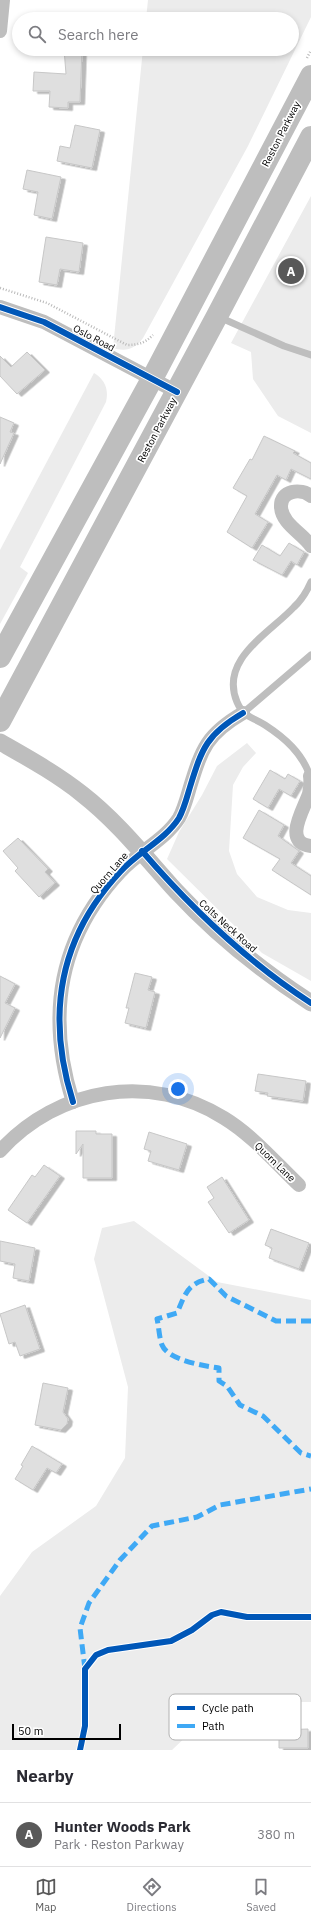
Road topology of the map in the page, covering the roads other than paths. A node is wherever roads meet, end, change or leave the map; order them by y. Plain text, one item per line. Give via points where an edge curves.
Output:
1 (3, 0) edge
2 (0, 31) edge
3 (308, 69) edge
4 (311, 137) edge
5 (0, 307) edge
6 (218, 316) junction
7 (311, 355) edge
8 (152, 379) junction
9 (177, 392) junction
10 (311, 496) edge
11 (311, 546) edge
12 (311, 582) edge
13 (311, 655) edge
14 (0, 657) edge
15 (243, 713) junction
16 (0, 721) edge
17 (0, 742) edge
18 (311, 777) edge
19 (311, 846) edge
20 (142, 851) junction
21 (311, 1003) edge
22 (73, 1102) junction
23 (0, 1151) edge
24 (299, 1185) dead end

1 - 2 street
3 - 8 main road, Reston Parkway
4 - 6 main road, Reston Parkway
5 - 8 street, Oslo Road via 44,322
6 - 7 lane via 284,346
6 - 9 main road, Reston Parkway
8 - 9 street, Oslo Road
8 - 14 main road, Reston Parkway
9 - 16 main road, Reston Parkway
10 - 11 street via 298,491 290,493 284,497 281,505 287,521
12 - 15 lane via 295,606 248,649 240,660 234,686
13 - 15 lane
15 - 18 lane via 281,736 299,753
15 - 20 street, Quorn Lane via 219,729 208,741 200,755 180,816 171,830
17 - 20 street, Colts Neck Road via 82,794
18 - 19 street via 309,794 296,826 296,835 300,841
20 - 21 street, Colts Neck Road via 176,891 210,925 281,983
20 - 22 street, Quorn Lane via 121,870 102,893 72,946 66,964 59,1020 60,1052
22 - 23 street, Quorn Lane via 24,1130
22 - 24 street, Quorn Lane via 110,1092 135,1091 185,1098 225,1118 246,1134

